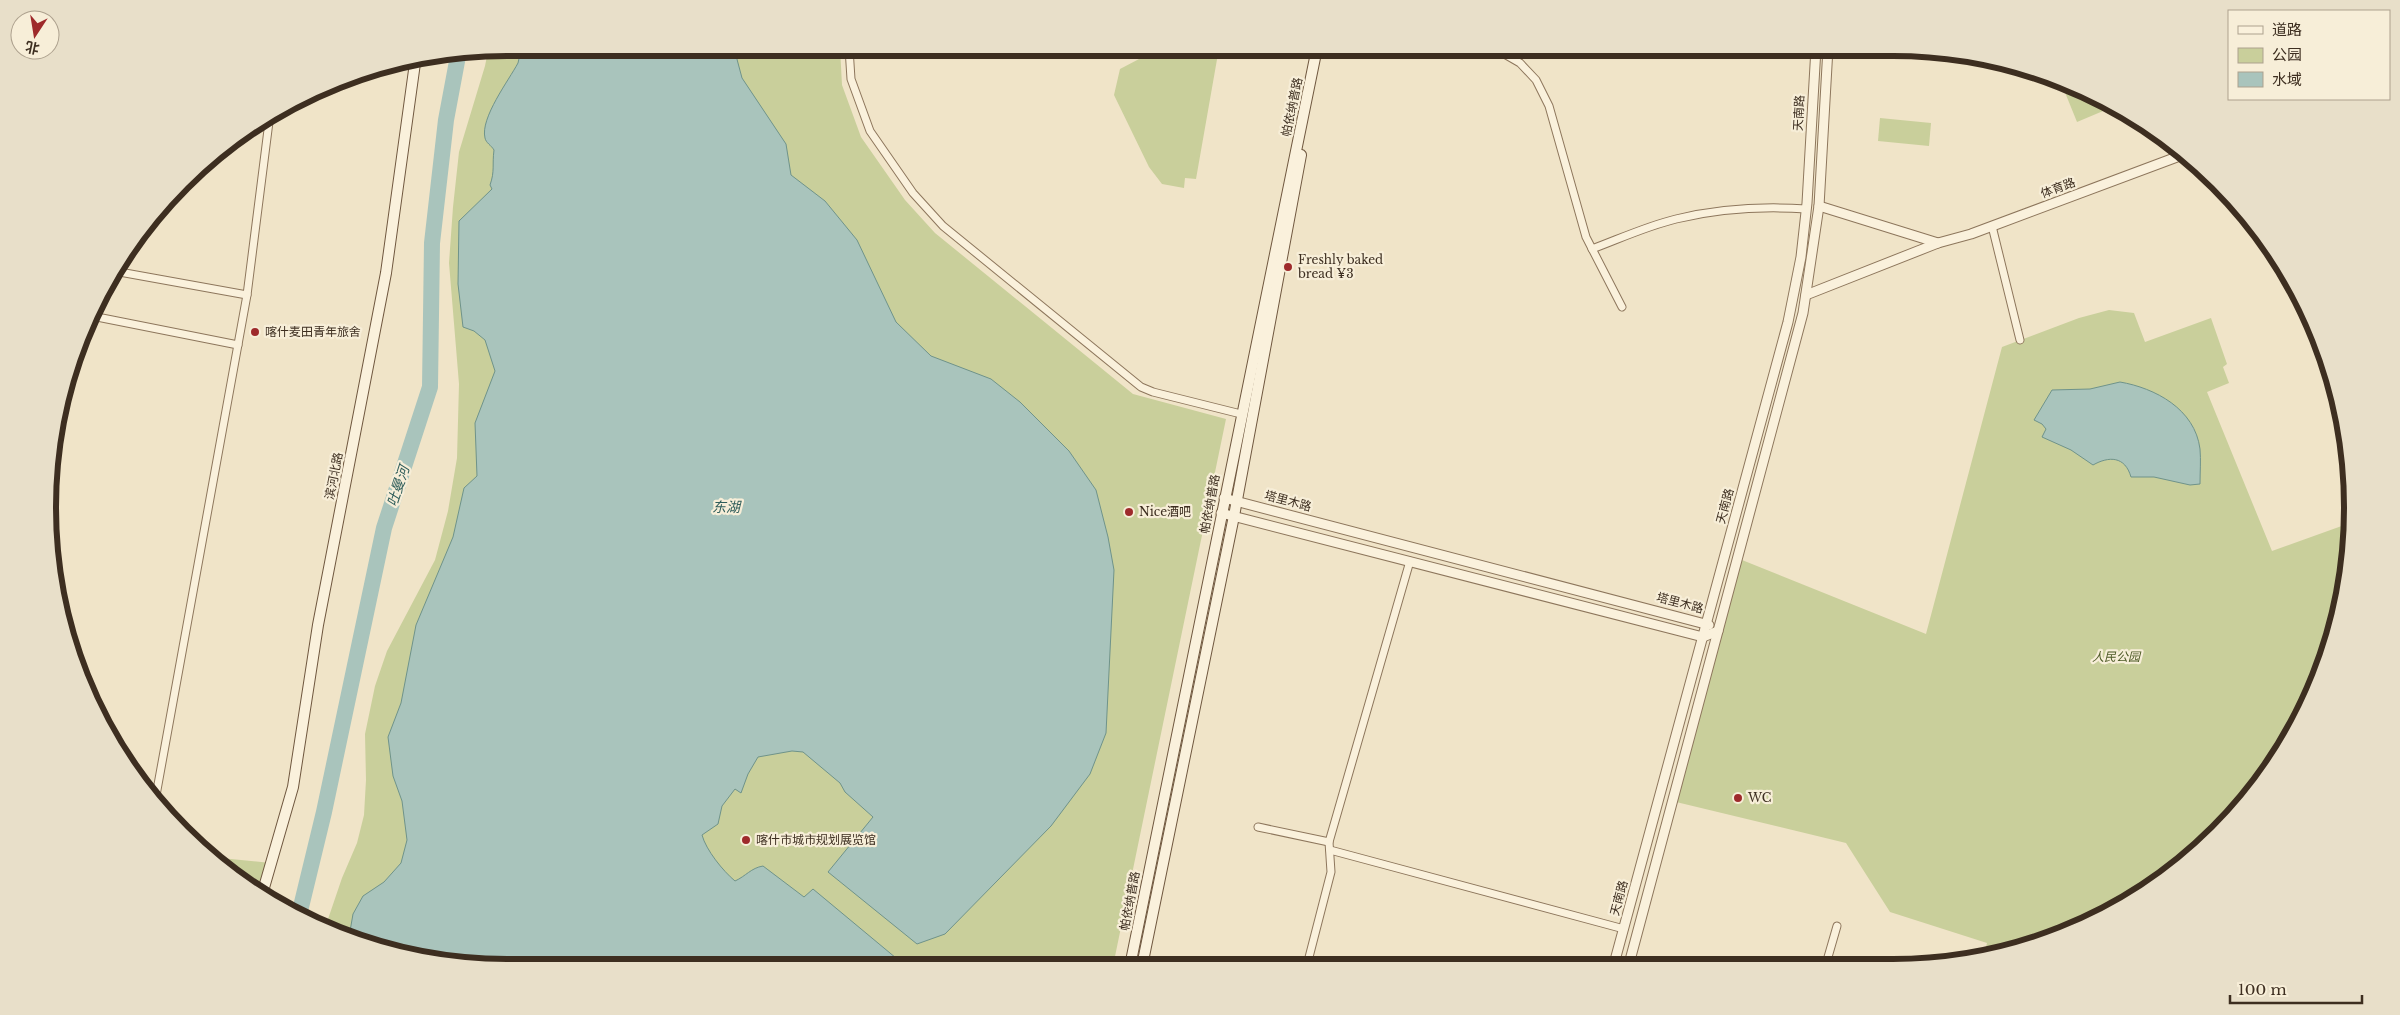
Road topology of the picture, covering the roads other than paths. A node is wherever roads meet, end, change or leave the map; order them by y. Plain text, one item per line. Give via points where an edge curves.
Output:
1 (849, 56) edge
2 (1315, 56) edge
3 (1319, 56) edge
4 (1508, 56) edge
5 (1816, 56) edge
6 (1828, 56) edge
7 (415, 66) edge
8 (269, 125) edge
9 (2177, 157) edge
10 (1819, 206) junction
11 (1806, 209) junction
12 (1992, 226) junction
13 (1938, 243) junction
14 (1592, 249) junction
15 (123, 273) edge
16 (247, 295) junction
17 (1806, 295) junction
18 (1622, 307) dead end
19 (99, 317) edge
20 (2020, 340) dead end
21 (238, 345) junction
22 (1241, 414) junction
23 (1224, 498) junction
24 (1236, 501) junction
25 (1221, 513) junction
26 (1234, 516) junction
27 (1410, 561) junction
28 (1706, 623) junction
29 (1718, 631) junction
30 (1703, 636) junction
31 (157, 791) edge
32 (1258, 827) dead end
33 (1329, 842) junction
34 (1330, 850) junction
35 (264, 887) edge
36 (1837, 926) dead end
37 (1624, 929) junction
38 (1131, 959) edge
39 (1143, 959) edge
40 (1309, 959) edge
41 (1615, 959) edge
42 (1630, 959) edge
43 (1827, 959) edge

1 - 22 street via 851,79 870,131 914,193 943,226 1142,387
2 - 22 main road, 帕依纳普路
3 - 24 main road, 帕依纳普路
4 - 14 street via 1520,63 1536,80 1550,106
5 - 11 street, 天南路
6 - 10 street, 天南路
7 - 35 main road, 滨河北路 via 386,274 318,625 293,787
8 - 16 street
9 - 12 street, 体育路
10 - 13 street
10 - 17 street, 天南路
11 - 14 street via 1774,207 1710,212 1674,220
11 - 28 street, 天南路 via 1801,257 1788,322
12 - 13 street, 体育路
12 - 20 street
13 - 17 street, 体育路
14 - 18 street
15 - 16 street
16 - 21 street
17 - 29 street, 天南路
19 - 21 street
21 - 31 street
22 - 23 main road, 帕依纳普路
23 - 24 street, 塔里木路
23 - 25 main road, 帕依纳普路
24 - 26 main road, 帕依纳普路
24 - 28 street, 塔里木路
25 - 26 street
25 - 38 main road, 帕依纳普路
26 - 27 street
26 - 39 main road, 帕依纳普路
27 - 30 street
27 - 33 street
28 - 29 street, 塔里木路
28 - 30 street, 天南路
29 - 30 street
29 - 42 street, 天南路
30 - 37 street, 天南路
32 - 33 street
33 - 34 street
34 - 37 street
34 - 40 street via 1331,872
36 - 43 street
37 - 41 street, 天南路

